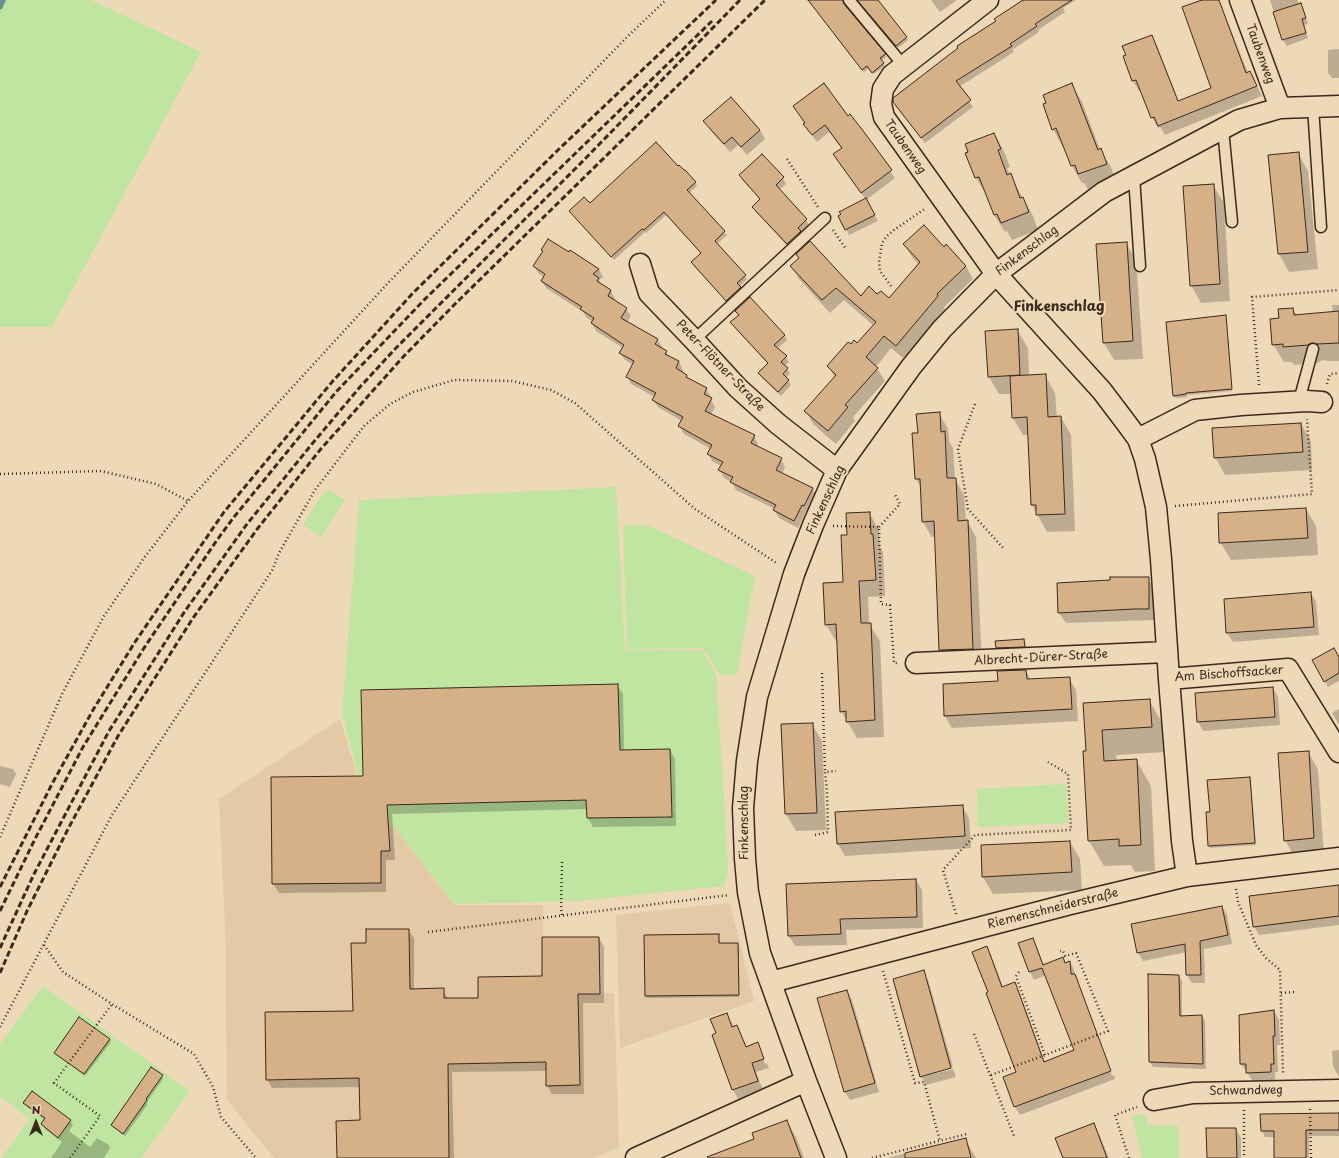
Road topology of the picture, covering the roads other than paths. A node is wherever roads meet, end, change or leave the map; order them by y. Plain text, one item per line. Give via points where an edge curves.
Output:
1 (849, 0) edge
2 (988, 0) edge
3 (1240, 0) edge
4 (904, 66) junction
5 (1339, 106) edge
6 (1314, 107) junction
7 (1280, 108) junction
8 (1223, 129) junction
9 (1134, 176) junction
10 (825, 218) road end
11 (1232, 222) dead end
12 (1321, 227) dead end
13 (640, 264) dead end
14 (1140, 266) dead end
15 (996, 274) junction
16 (694, 340) junction
17 (1313, 349) dead end
18 (1309, 402) joint
19 (1138, 440) junction
20 (837, 470) junction
21 (1167, 652) junction
22 (916, 663) road end
23 (1169, 679) junction
24 (1339, 752) edge
25 (1339, 858) edge
26 (1187, 876) junction
27 (771, 982) junction
28 (806, 1082) junction
29 (1339, 1090) edge
30 (1154, 1100) road end
31 (636, 1158) edge
32 (836, 1158) edge

1 - 4 lane
2 - 4 street, Taubenweg
3 - 7 street, Taubenweg
4 - 15 street, Taubenweg via 892,75 883,89 881,104 884,117
5 - 6 street, Finkenschlag
6 - 7 street, Finkenschlag
6 - 12 lane
7 - 8 street, Finkenschlag via 1239,120
8 - 9 street, Finkenschlag
8 - 11 lane
9 - 14 lane
9 - 15 street, Finkenschlag via 1104,192
10 - 16 lane
13 - 16 street, Peter-Flötner-Straße via 649,293
15 - 19 street via 1102,391
15 - 20 street, Finkenschlag via 942,329 911,367
16 - 20 street, Peter-Flötner-Straße via 738,388 778,424
17 - 18 lane
18 - 19 street via 1195,410
19 - 21 street via 1156,507
20 - 27 street, Finkenschlag via 794,574 757,697 747,761 743,808 748,892 760,953
21 - 22 street, Albrecht-Dürer-Straße
21 - 23 street
23 - 24 street, Am Bischoffsacker via 1288,669
23 - 26 street
25 - 26 street, Riemenschneiderstraße
26 - 27 street, Riemenschneiderstraße
27 - 28 street, Finkenschlag
28 - 31 street
28 - 32 street, Finkenschlag
29 - 30 street, Schwandweg via 1193,1093

